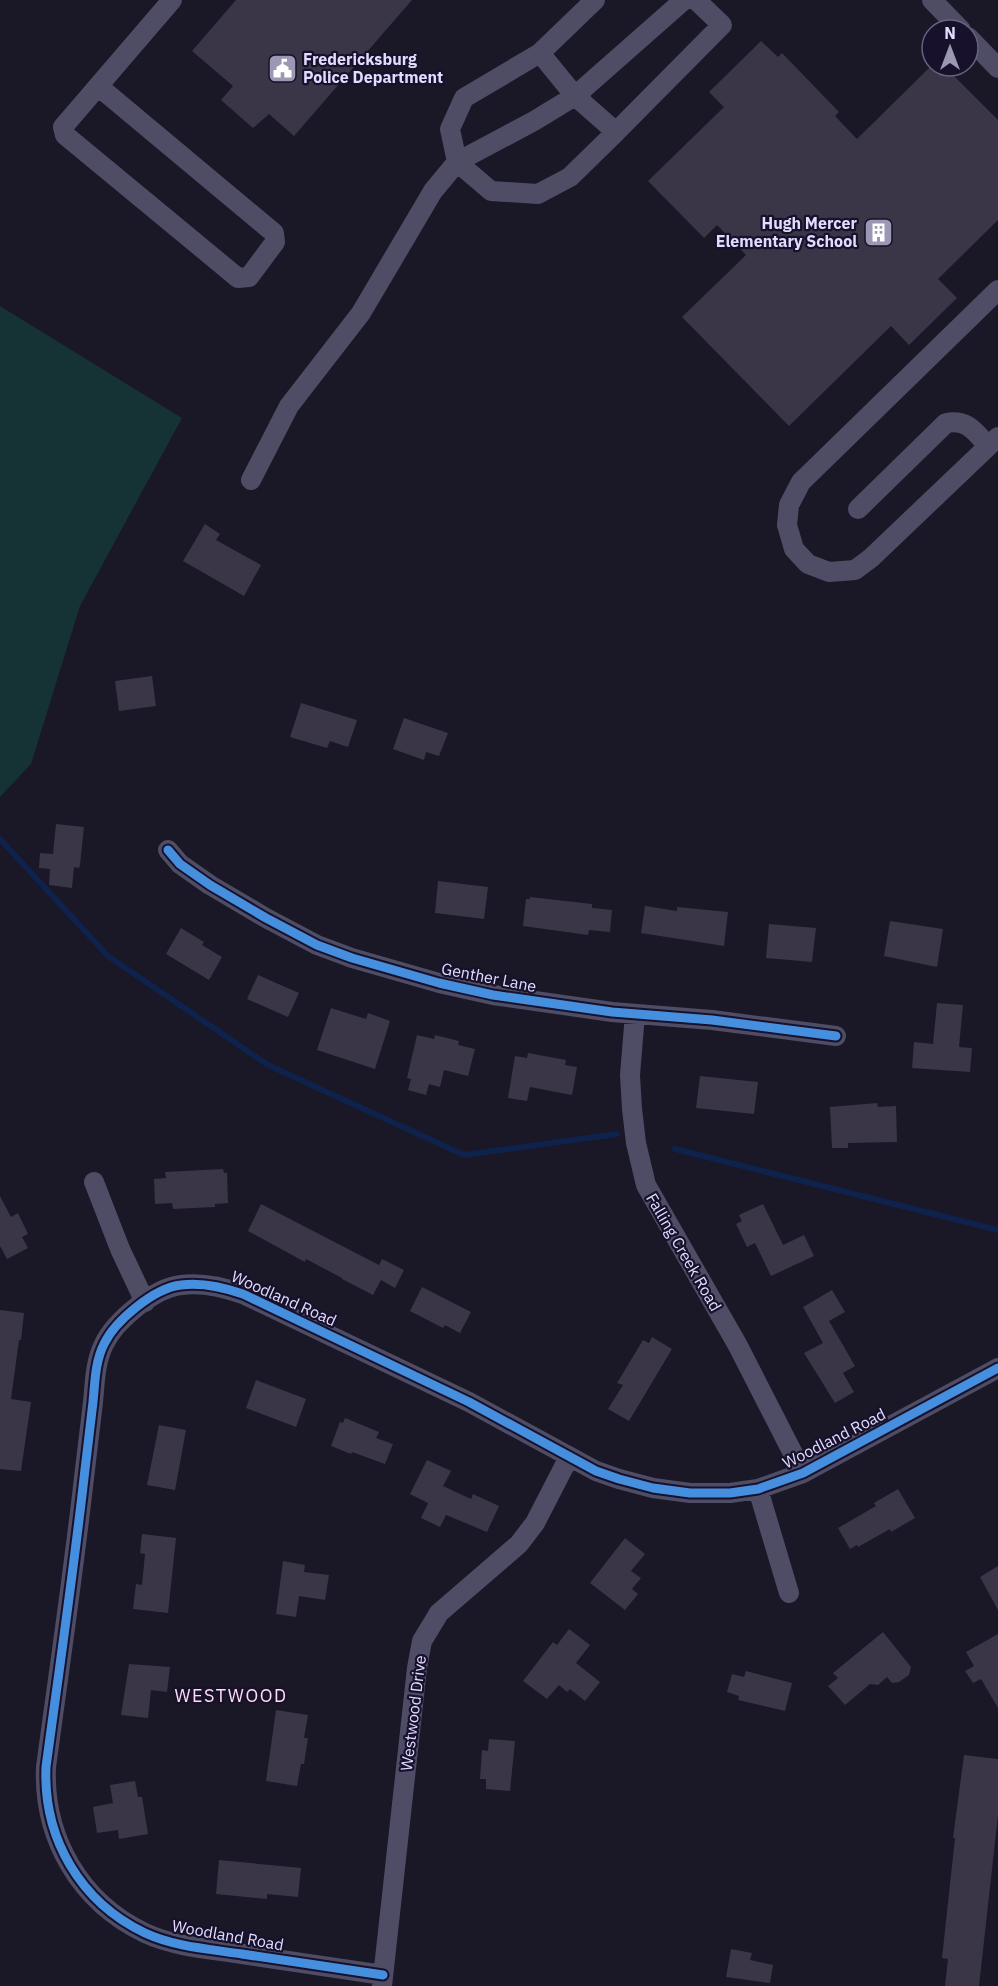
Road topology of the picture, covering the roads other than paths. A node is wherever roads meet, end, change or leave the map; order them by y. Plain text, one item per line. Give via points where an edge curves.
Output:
1 (172, 0) edge
2 (595, 0) edge
3 (684, 0) edge
4 (696, 0) edge
5 (932, 0) edge
6 (949, 18) edge
7 (980, 49) edge
8 (540, 53) junction
9 (998, 68) edge
10 (98, 86) junction
11 (575, 96) junction
12 (616, 132) junction
13 (457, 162) junction
14 (998, 290) edge
15 (993, 441) edge
16 (251, 480) dead end
17 (858, 509) dead end
18 (168, 850) dead end
19 (635, 1014) junction
20 (836, 1036) dead end
21 (94, 1182) dead end
22 (145, 1302) junction
23 (998, 1368) edge
24 (570, 1457) junction
25 (803, 1473) junction
26 (758, 1489) junction
27 (789, 1593) dead end
28 (382, 1981) edge

1 - 10 street
2 - 8 street
3 - 11 street
4 - 12 street via 722,25
5 - 6 street
7 - 9 street
8 - 11 street
8 - 13 street via 464,98 450,129
10 - 10 street via 274,233 275,242 249,277 238,278 65,135 63,127
11 - 12 street
11 - 13 street
12 - 13 street via 570,177 538,194 491,191
13 - 16 street via 433,191 362,313 290,406
14 - 15 street via 801,482 789,505 787,525 794,549 808,564 830,572 855,570
15 - 17 street via 957,421 946,423
18 - 19 street, Genther Lane via 180,864 256,913 317,945 352,958 493,995
19 - 20 street, Genther Lane
19 - 25 street, Falling Creek Road via 630,1075 632,1109 646,1185 737,1344
21 - 22 street
22 - 24 street, Woodland Road via 180,1285 212,1285 243,1294 469,1402
22 - 28 street, Woodland Road via 114,1328 97,1363 46,1767 48,1808 56,1836 68,1863 105,1909 147,1934 182,1945
23 - 25 street, Woodland Road
24 - 26 street, Woodland Road via 596,1471 653,1488 690,1493
24 - 28 street, Westwood Drive via 535,1523 519,1544 440,1613 422,1641
25 - 26 street, Woodland Road
26 - 27 street

